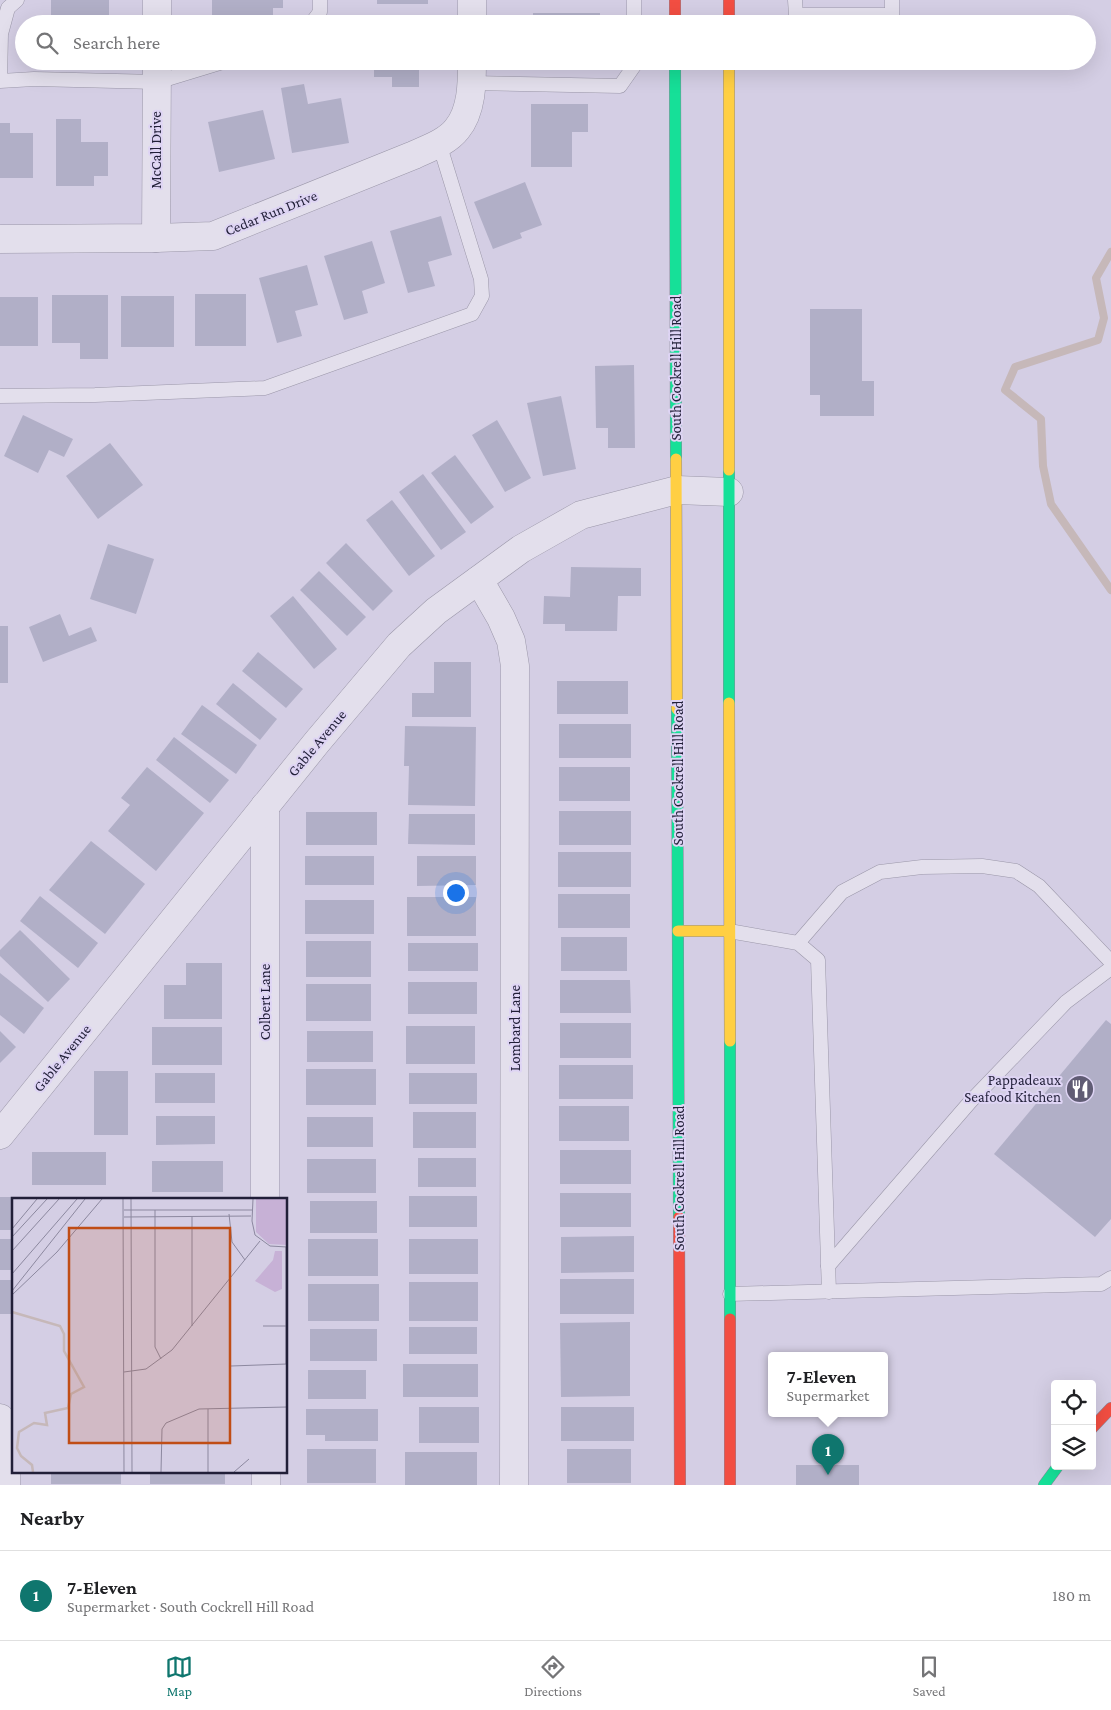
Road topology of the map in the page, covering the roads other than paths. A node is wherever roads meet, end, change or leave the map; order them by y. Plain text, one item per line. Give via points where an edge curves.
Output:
1 (17, 0) edge
2 (157, 0) edge
3 (320, 0) edge
4 (472, 0) edge
5 (634, 0) edge
6 (675, 0) edge
7 (728, 0) edge
8 (795, 0) edge
9 (892, 0) edge
10 (157, 15) edge
11 (318, 15) edge
12 (472, 15) edge
13 (634, 15) edge
14 (675, 15) edge
15 (728, 15) edge
16 (170, 70) edge
17 (631, 70) edge
18 (675, 70) edge
19 (729, 70) edge
20 (157, 72) edge
21 (471, 72) edge
22 (439, 143) junction
23 (156, 238) junction
24 (0, 239) edge
25 (0, 396) edge
26 (676, 490) junction
27 (729, 492) junction
28 (480, 580) junction
29 (265, 806) junction
30 (678, 931) junction
31 (730, 931) junction
32 (798, 943) junction
33 (1111, 962) edge
34 (1111, 968) edge
35 (0, 1135) edge
36 (266, 1198) edge
37 (828, 1266) junction
38 (1111, 1278) edge
39 (829, 1292) junction
40 (730, 1294) junction
41 (1111, 1408) edge
42 (0, 1418) edge
43 (1095, 1425) edge
44 (1055, 1470) edge
45 (266, 1472) edge
46 (6, 1485) edge
47 (266, 1485) edge
48 (514, 1485) edge
49 (680, 1485) edge
50 (730, 1485) edge
51 (1044, 1485) edge

1 - 20 lane via 8,8 1,34 0,81
2 - 10 street
3 - 11 lane
4 - 12 street
5 - 13 lane
6 - 14 main road
7 - 15 main road
8 - 9 lane via 796,15 892,15
16 - 20 lane
17 - 21 lane via 620,86
18 - 26 main road, South Cockrell Hill Road
19 - 27 main road
20 - 23 street, McCall Drive
21 - 22 street, Cedar Run Drive via 467,106 457,129
22 - 23 street, Cedar Run Drive via 214,236
22 - 25 lane via 480,279 482,296 472,314 265,388
23 - 24 street, Cedar Run Drive
26 - 27 street, Gable Avenue
26 - 28 street, Gable Avenue via 581,515 521,549
26 - 30 main road, South Cockrell Hill Road
27 - 31 main road
28 - 29 street, Gable Avenue via 436,611 399,645
28 - 48 street, Lombard Lane via 502,618 511,641 515,666
29 - 35 street, Gable Avenue
29 - 36 street, Colbert Lane
30 - 31 main road
30 - 49 main road, South Cockrell Hill Road
31 - 32 lane
31 - 40 main road
32 - 33 lane via 842,892 880,872 922,867 982,866 1016,871 1039,886
32 - 37 lane via 818,960
34 - 37 lane via 1066,1002 970,1102
37 - 39 lane
38 - 39 lane via 1101,1284
39 - 40 lane
40 - 50 main road
41 - 43 main road
42 - 46 street via 6,1452
44 - 51 main road
45 - 47 street

